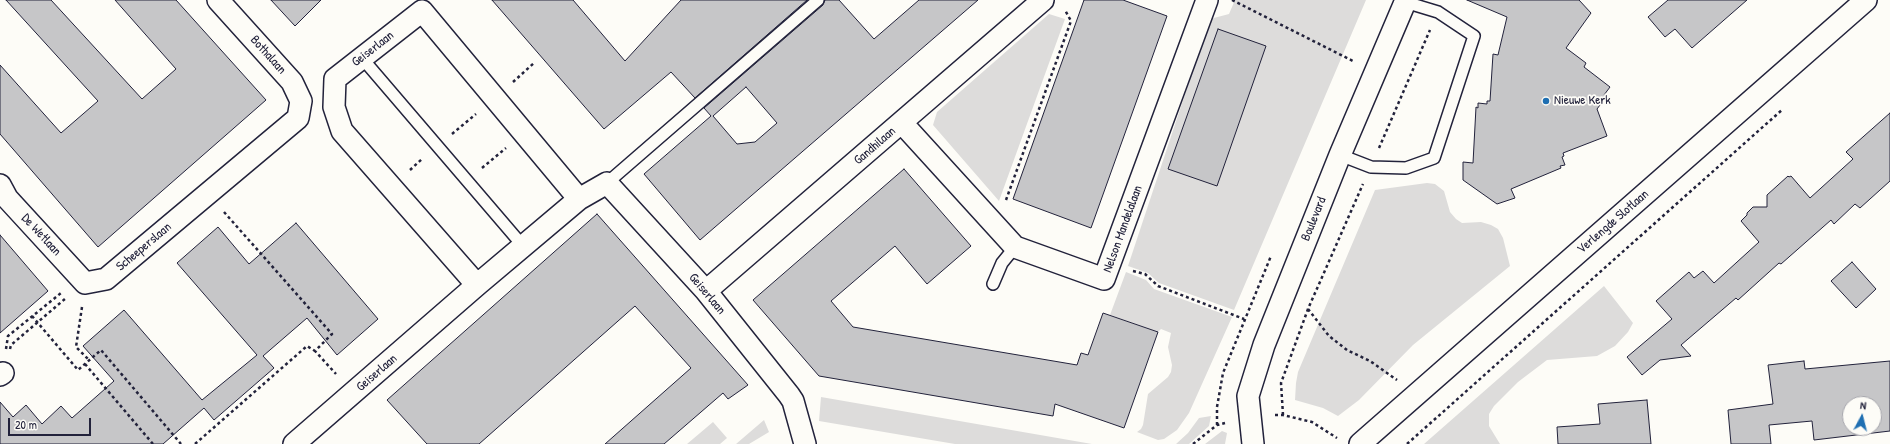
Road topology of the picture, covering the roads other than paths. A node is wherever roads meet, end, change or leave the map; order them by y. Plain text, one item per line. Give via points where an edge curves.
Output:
1 (218, 0) edge
2 (818, 0) edge
3 (1207, 0) edge
4 (1866, 0) edge
5 (1405, 1) edge
6 (1052, 3) edge
7 (362, 58) junction
8 (298, 118) joint
9 (902, 123) junction
10 (1340, 155) junction
11 (607, 183) junction
12 (0, 185) edge
13 (579, 199) junction
14 (523, 246) junction
15 (1015, 247) junction
16 (85, 282) joint
17 (993, 284) dead end
18 (477, 285) junction
19 (706, 291) junction
20 (294, 444) edge
21 (804, 444) edge
22 (1253, 444) edge
23 (1360, 444) edge

1 - 8 street, Bothalaan via 292,82 301,101
2 - 11 lane
3 - 15 street, Nelson Mandelalaan via 1104,279
4 - 23 street, Verlengde Slotlaan
5 - 10 street, Boulevard
5 - 10 lane via 1438,12 1474,36 1434,158 1406,168 1371,167
6 - 9 street, Gandhilaan
7 - 13 street, Geiserlaan via 422,11
7 - 14 lane
7 - 18 street, Geiserlaan via 335,79 334,107 342,131
8 - 16 street, Scheeperslaan via 106,279
9 - 15 street, Nelson Mandelalaan
9 - 19 street, Gandhilaan
10 - 22 street, Boulevard via 1264,345 1250,388 1248,396
11 - 13 street, Geiserlaan
11 - 19 street, Geiserlaan
12 - 16 street, De Wetlaan via 7,198
13 - 14 street, Geiserlaan
14 - 18 street, Geiserlaan
15 - 17 lane via 1002,263
18 - 20 street, Geiserlaan
19 - 21 street, Geiserlaan via 793,401

